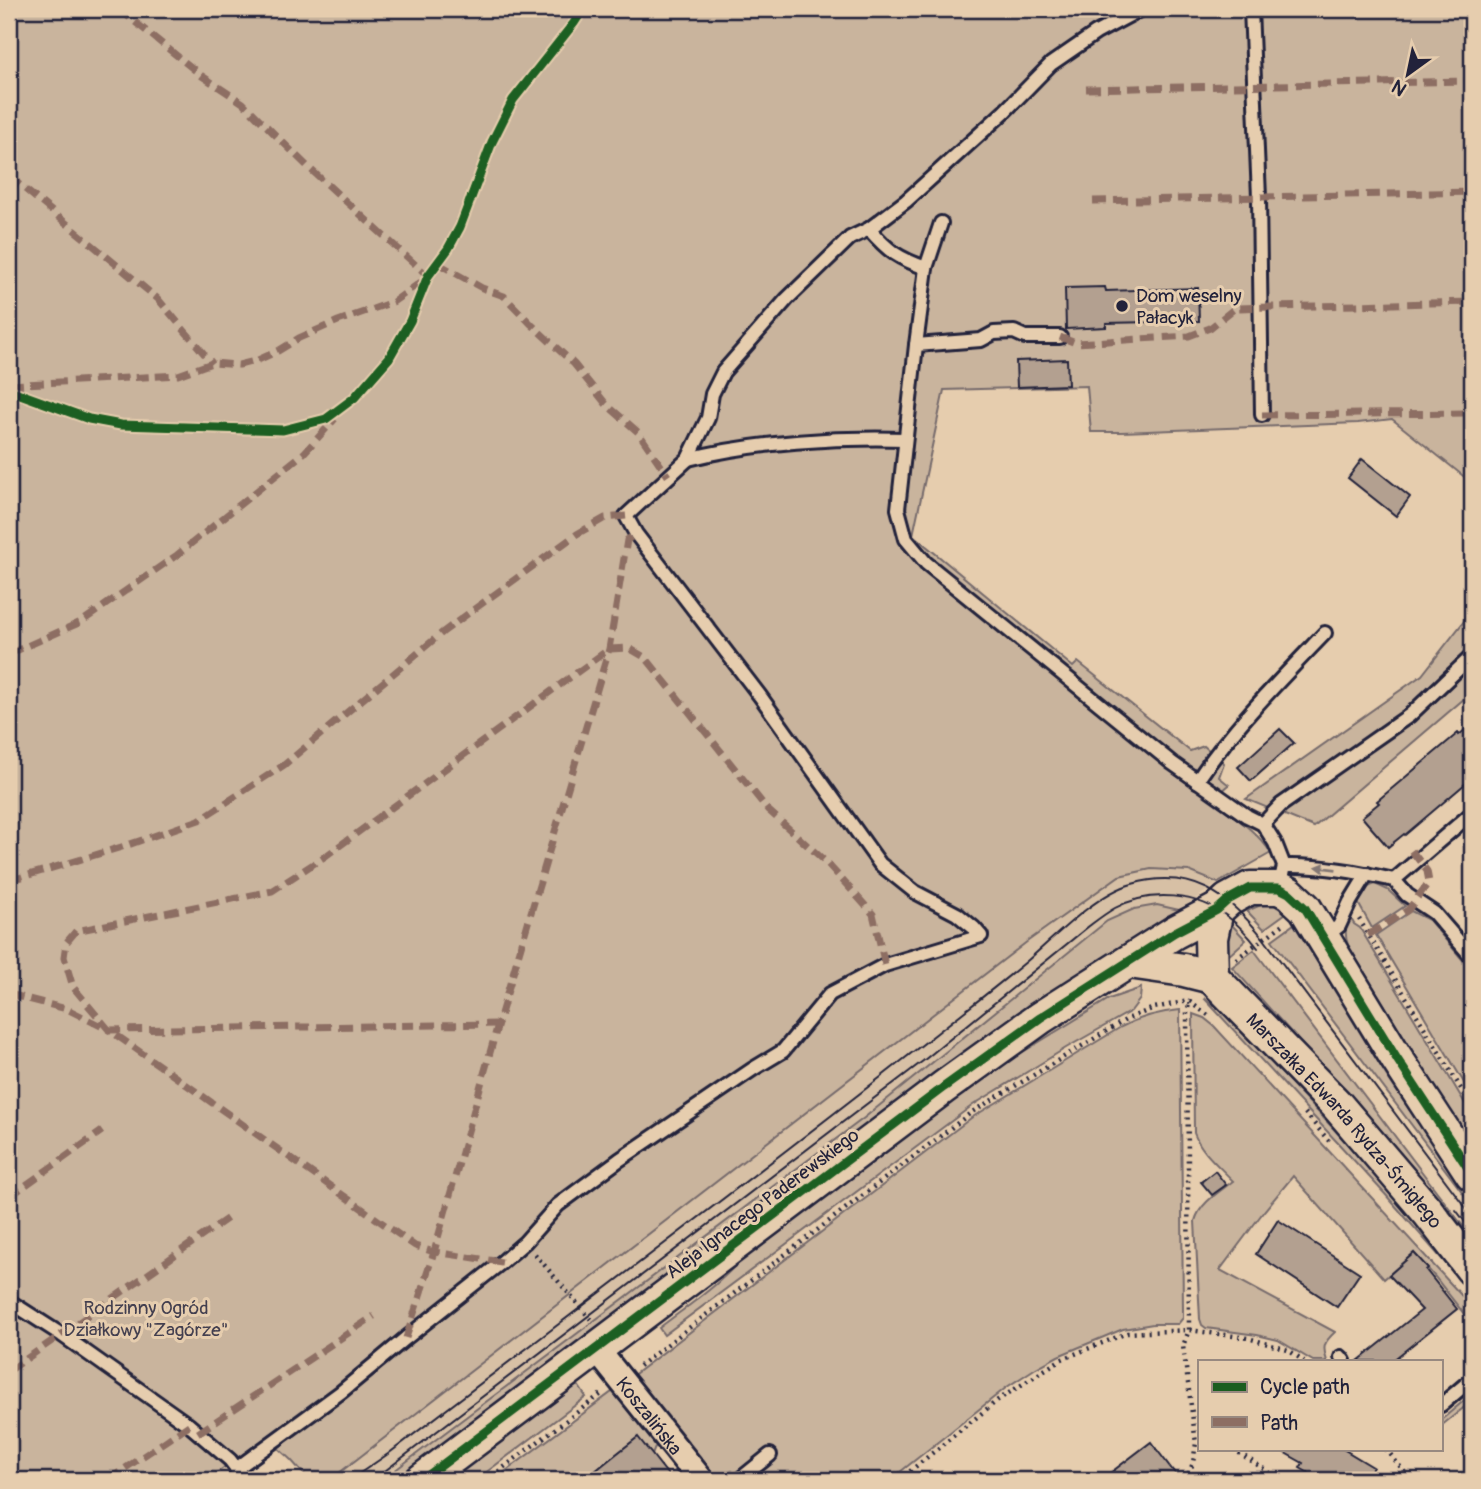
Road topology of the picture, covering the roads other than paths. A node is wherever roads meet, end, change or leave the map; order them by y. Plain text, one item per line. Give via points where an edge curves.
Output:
1 (1141, 9) edge
2 (1251, 9) edge
3 (941, 223) dead end
4 (869, 229) junction
5 (926, 268) junction
6 (1060, 337) dead end
7 (916, 345) junction
8 (1262, 415) dead end
9 (905, 439) junction
10 (688, 459) junction
11 (1325, 633) dead end
12 (1472, 656) edge
13 (1197, 781) junction
14 (1472, 813) edge
15 (1263, 824) junction
16 (1367, 874) junction
17 (1282, 877) junction
18 (1394, 880) junction
19 (1217, 910) junction
20 (1323, 938) junction
21 (1472, 957) edge
22 (1129, 962) junction
23 (1212, 977) junction
24 (1472, 1174) edge
25 (1472, 1269) edge
26 (9, 1301) edge
27 (589, 1348) junction
28 (1472, 1379) edge
29 (1442, 1404) edge
30 (770, 1455) dead end
31 (236, 1469) junction
32 (245, 1480) edge
33 (422, 1480) edge
34 (701, 1480) edge
35 (739, 1480) edge

1 - 4 lane via 1051,64 906,201
2 - 8 lane
3 - 5 lane
4 - 5 lane via 901,259
4 - 10 lane via 850,238 787,299 723,372
5 - 7 lane
6 - 7 lane via 994,333 981,340
7 - 9 lane
9 - 10 lane via 791,443
9 - 13 lane via 898,509 906,539 926,563
10 - 31 lane via 626,516 636,534 880,864 915,892 957,914 981,936 885,965 830,994 783,1051 558,1205 525,1242 341,1392
11 - 13 lane via 1215,754
12 - 15 lane via 1410,715 1281,806
13 - 15 lane
14 - 18 lane
15 - 17 lane via 1275,843
16 -> 17 lane via 1305,865
16 - 18 lane
16 - 20 lane via 1339,926
17 - 19 street via 1250,888
17 - 20 street via 1289,894 1305,908
18 - 21 lane via 1406,895 1434,913
19 - 22 street
19 - 23 street via 1211,938
20 - 24 street
22 - 23 street
22 - 27 street, Aleja Ignacego Paderewskiego via 1040,1018
23 - 25 street, Marszałka Edwarda Rydza-Śmigłego via 1336,1104
26 - 31 lane via 189,1425
27 - 33 street, Aleja Ignacego Paderewskiego
27 - 34 street, Koszalińska via 621,1380
28 - 29 lane
30 - 35 lane
31 - 32 lane

